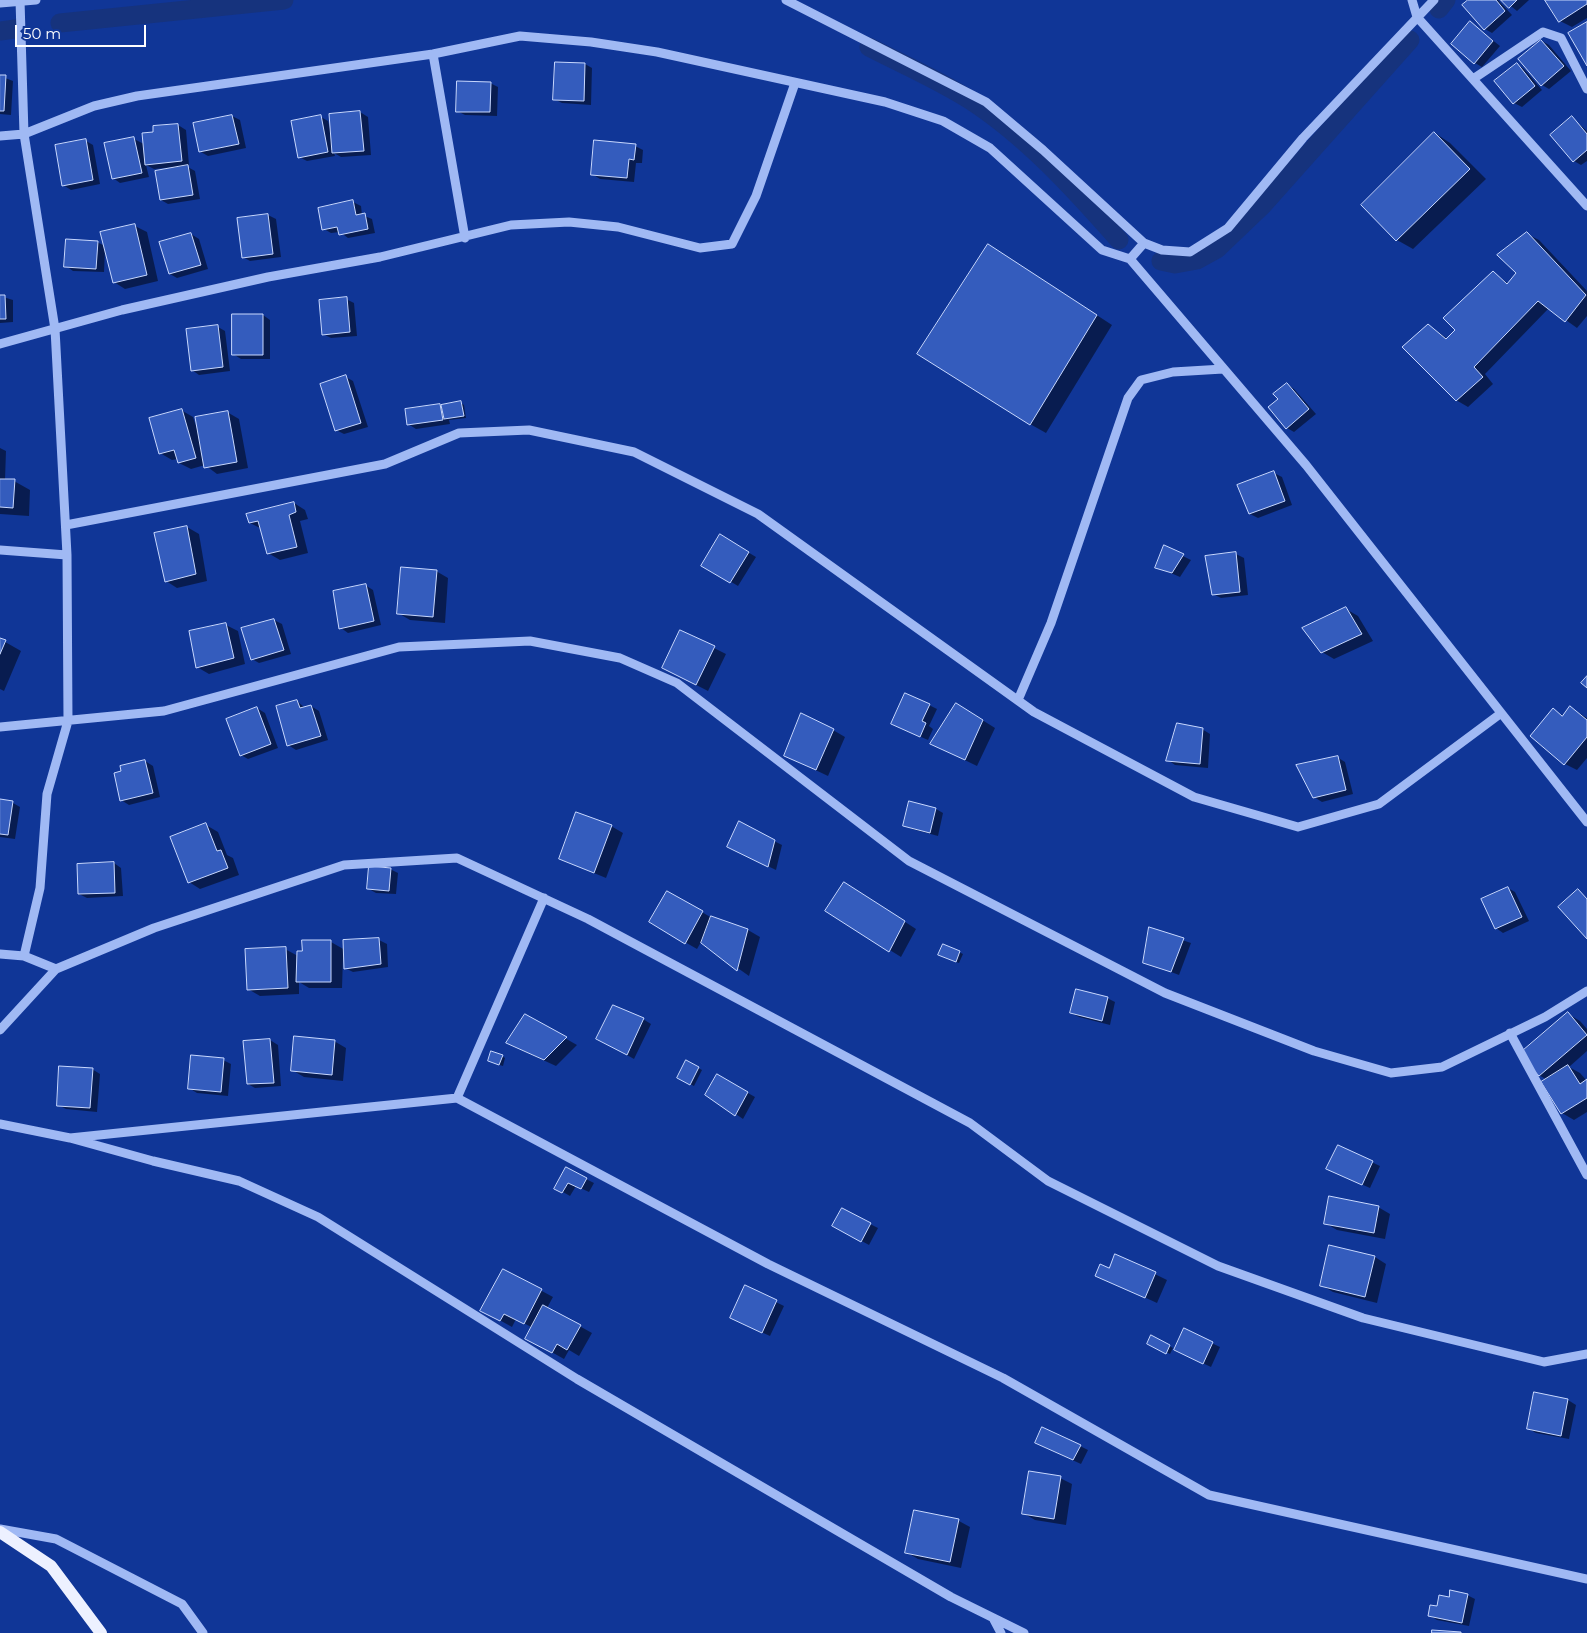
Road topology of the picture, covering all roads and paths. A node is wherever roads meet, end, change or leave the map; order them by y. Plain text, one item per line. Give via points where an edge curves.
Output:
1 (36, 0) edge
2 (786, 0) edge
3 (1412, 0) edge
4 (1434, 0) edge
5 (20, 1) edge
6 (0, 3) edge
7 (1417, 17) junction
8 (433, 54) junction
9 (1473, 79) junction
10 (795, 83) junction
11 (1587, 89) edge
12 (24, 134) junction
13 (0, 136) edge
14 (1587, 206) edge
15 (465, 238) junction
16 (1144, 243) junction
17 (1130, 259) junction
18 (54, 329) junction
19 (0, 344) edge
20 (1223, 369) junction
21 (66, 525) junction
22 (0, 550) edge
23 (67, 555) junction
24 (1018, 700) junction
25 (1500, 714) junction
26 (68, 721) junction
27 (0, 727) edge
28 (1587, 822) edge
29 (544, 898) junction
30 (0, 954) edge
31 (24, 956) junction
32 (56, 969) junction
33 (1587, 991) edge
34 (0, 1030) edge
35 (1510, 1034) junction
36 (457, 1098) junction
37 (0, 1124) edge
38 (70, 1138) junction
39 (1587, 1175) edge
40 (1587, 1354) edge
41 (0, 1530) edge
42 (1587, 1578) edge
43 (993, 1617) junction
44 (100, 1633) edge
45 (203, 1633) edge
46 (1001, 1633) edge
47 (1024, 1633) edge

1 - 5 street
2 - 16 street via 986,102
3 - 7 street
4 - 7 street
5 - 6 street
5 - 12 street
7 - 9 street
7 - 16 street via 1303,138 1228,228 1190,252 1162,250
8 - 10 street via 520,36 657,52
8 - 12 street via 137,96 94,106
8 - 15 street
9 - 11 street via 1543,32 1561,38
9 - 14 street
10 - 15 street via 756,196 732,244 700,248 618,227 569,222 512,225
10 - 17 street via 885,102 943,121 990,148 1102,250
12 - 13 street
12 - 18 street
15 - 18 street via 268,277
16 - 17 street
17 - 20 street
18 - 19 street
18 - 21 street
20 - 24 street via 1173,372 1141,380 1128,398 1051,623
20 - 25 street via 1306,465
21 - 23 street
21 - 24 street via 385,464 459,434 529,430 634,452 758,514
22 - 23 street
23 - 26 street
24 - 25 street via 1034,712 1194,797 1298,827 1379,804
25 - 28 street
26 - 27 street
26 - 31 street via 47,794 40,888
26 - 35 street via 164,711 399,647 530,640 620,658 677,683 909,861 1165,993 1314,1051 1391,1073 1442,1067
29 - 32 street via 457,858 344,865 154,928
29 - 36 street
29 - 40 street via 970,1123 1048,1181 1218,1266 1363,1318 1544,1362
30 - 31 street
31 - 32 street
32 - 34 street
33 - 35 street
35 - 39 street
36 - 38 street
36 - 42 street via 768,1264 1002,1378 1209,1495
37 - 38 street
38 - 43 street via 239,1180 318,1217 577,1379 951,1597
41 - 44 main road via 51,1566
41 - 45 street via 56,1539 182,1604
43 - 46 street
43 - 47 street

